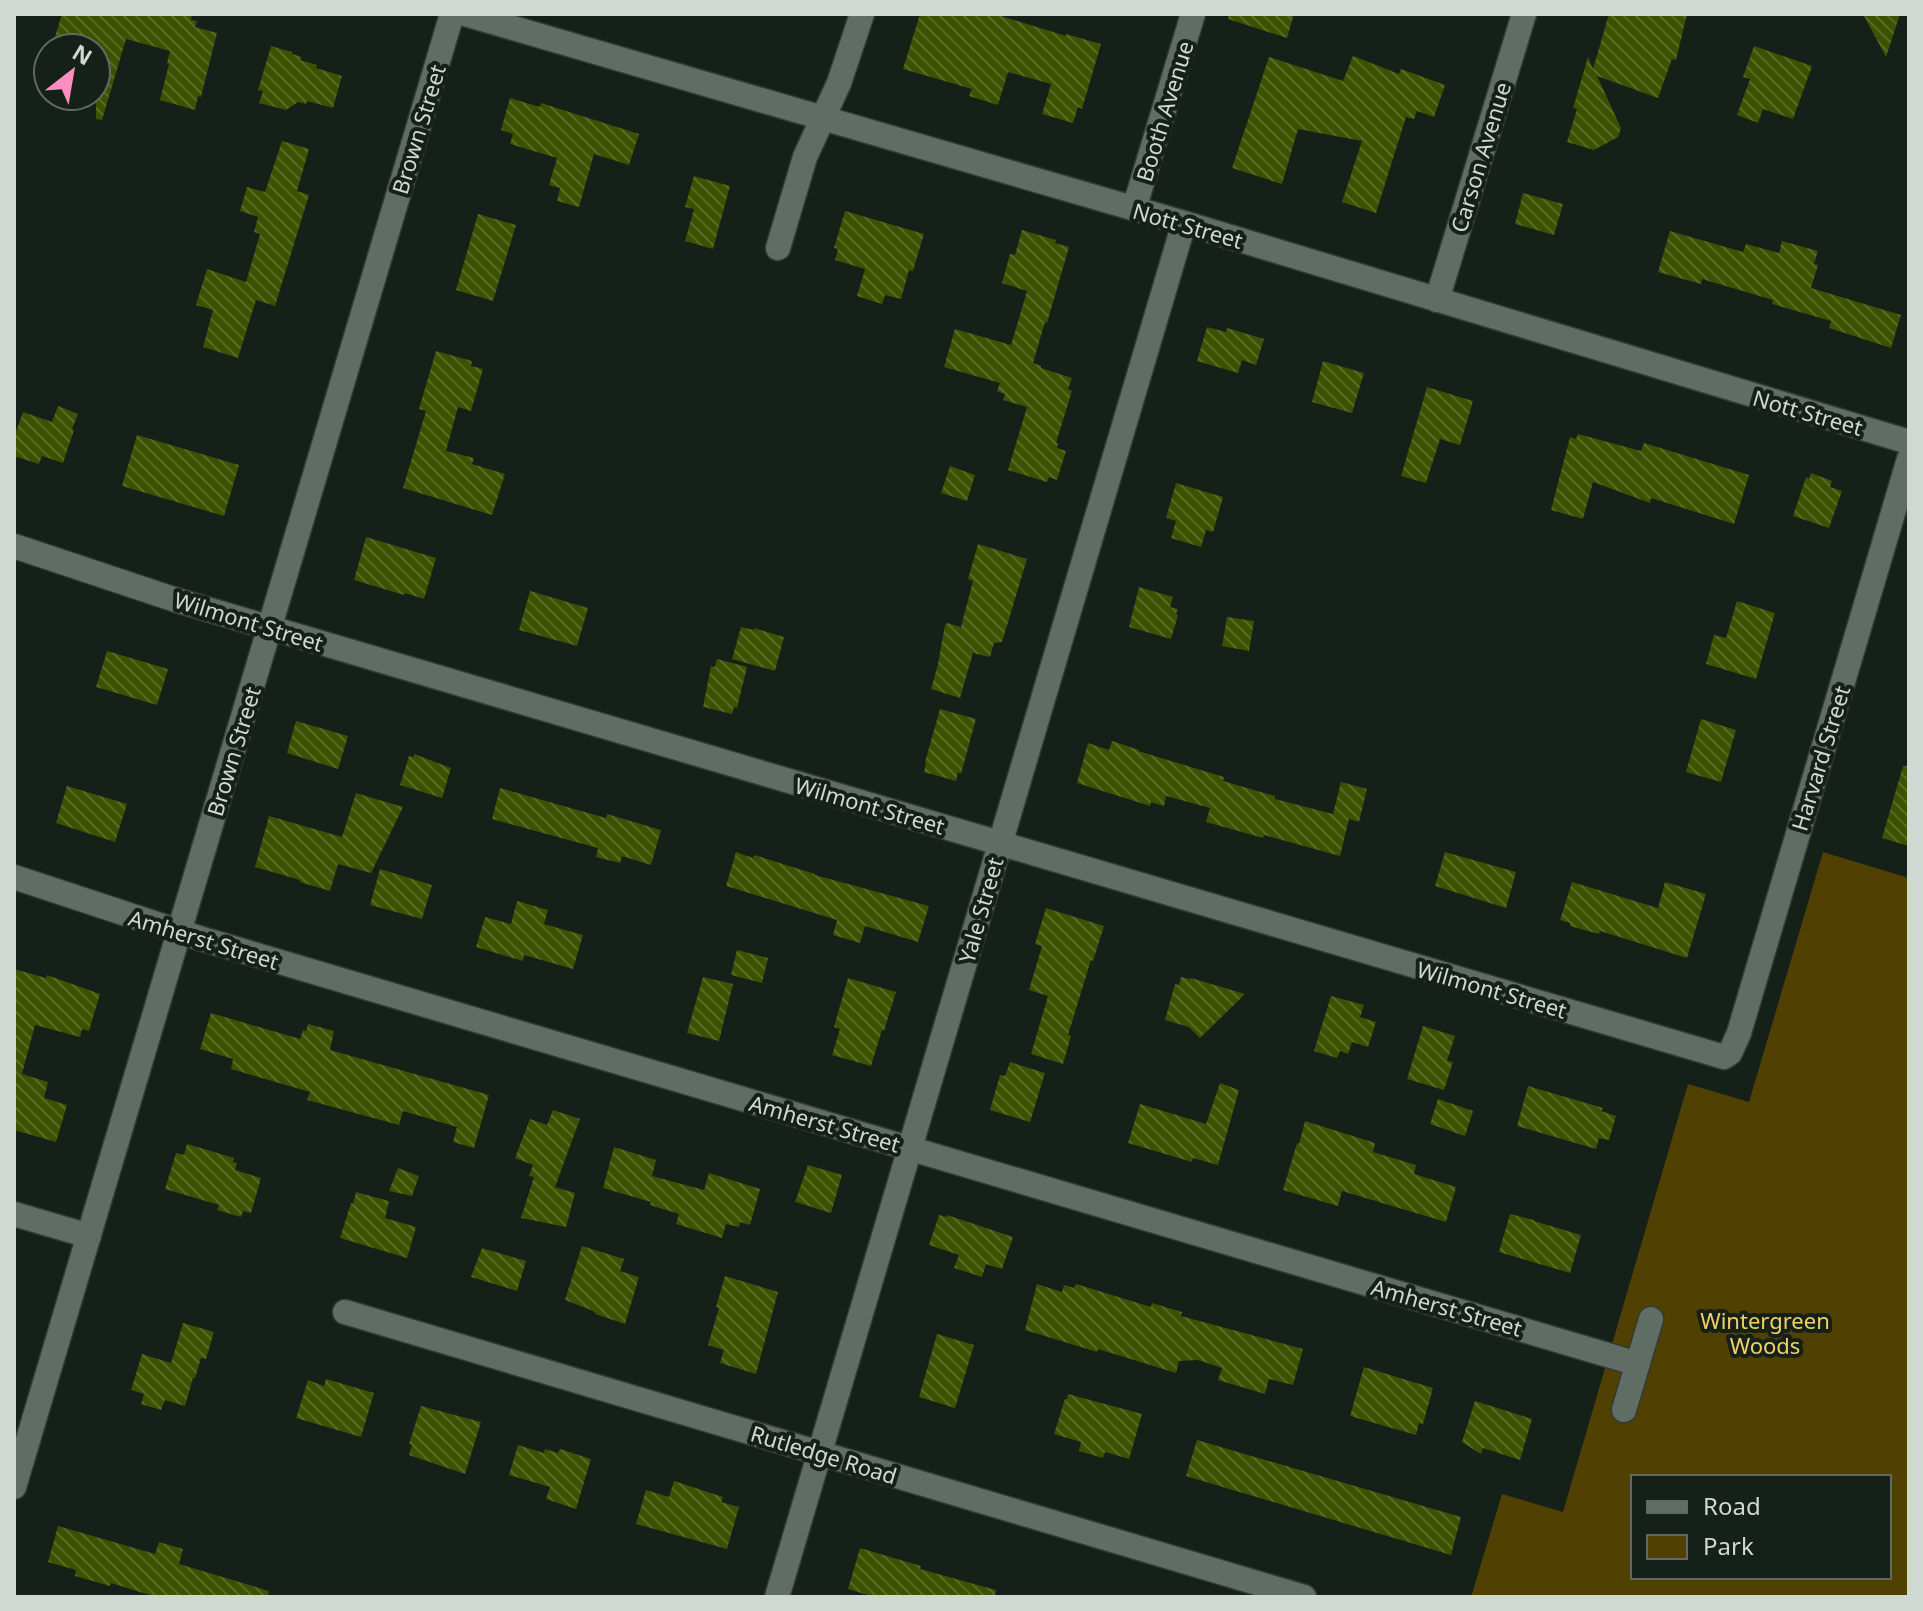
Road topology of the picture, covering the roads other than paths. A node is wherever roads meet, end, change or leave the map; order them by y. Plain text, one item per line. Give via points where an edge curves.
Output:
1 (452, 14) edge
2 (465, 14) edge
3 (862, 14) edge
4 (1193, 14) edge
5 (1524, 14) edge
6 (824, 118) junction
7 (1134, 209) junction
8 (1184, 223) junction
9 (778, 248) dead end
10 (1437, 300) junction
11 (1909, 442) edge
12 (1909, 459) edge
13 (14, 546) edge
14 (270, 627) junction
15 (1000, 844) junction
16 (14, 877) edge
17 (179, 932) junction
18 (1728, 1055) joint
19 (910, 1148) junction
20 (14, 1214) edge
21 (89, 1236) junction
22 (345, 1312) dead end
23 (1651, 1319) dead end
24 (1638, 1364) junction
25 (1624, 1410) dead end
26 (819, 1453) junction
27 (14, 1487) edge
28 (777, 1597) edge
29 (1304, 1597) edge

1 - 14 street, Brown Street
2 - 6 street, Nott Street
3 - 6 street
4 - 7 street, Booth Avenue
5 - 10 street, Carson Avenue
6 - 7 street, Nott Street
6 - 9 street via 805,157
7 - 8 street, Nott Street
8 - 10 street, Nott Street
8 - 15 street, Yale Street
10 - 11 street, Nott Street
12 - 18 street, Harvard Street via 1739,1033
13 - 14 street, Wilmont Street
14 - 15 street, Wilmont Street
14 - 17 street, Brown Street
15 - 18 street, Wilmont Street via 1716,1056
15 - 19 street, Yale Street
16 - 17 street, Amherst Street
17 - 19 street, Amherst Street
17 - 21 street, Brown Street
19 - 24 street, Amherst Street
19 - 26 street, Yale Street
20 - 21 street
21 - 27 street, Brown Street
22 - 26 street, Rutledge Road
23 - 24 street
24 - 25 street
26 - 28 street, Yale Street
26 - 29 street, Rutledge Road

